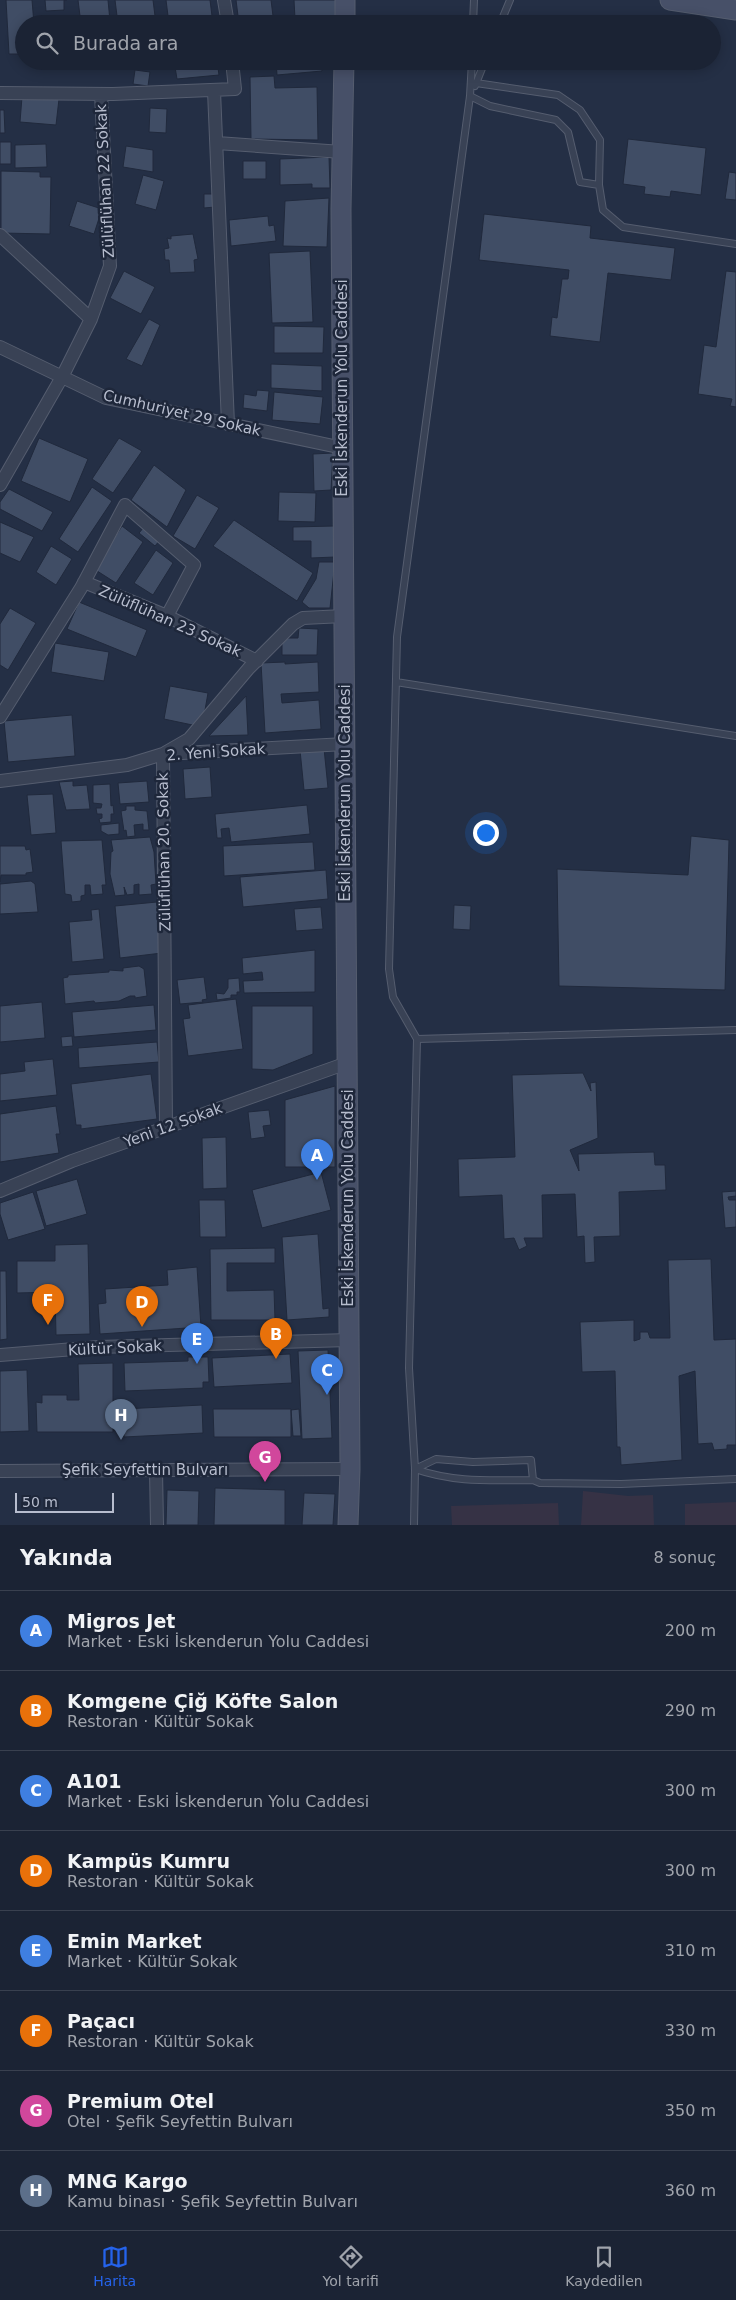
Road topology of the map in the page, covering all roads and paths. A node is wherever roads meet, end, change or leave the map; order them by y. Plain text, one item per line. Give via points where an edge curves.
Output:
1 (224, 0) edge
2 (345, 0) edge
3 (474, 0) edge
4 (510, 0) edge
5 (670, 0) edge
6 (736, 10) edge
7 (226, 15) edge
8 (345, 15) edge
9 (473, 15) edge
10 (504, 15) edge
11 (233, 70) edge
12 (344, 70) edge
13 (471, 70) edge
14 (481, 70) edge
15 (476, 84) junction
16 (214, 91) junction
17 (0, 93) edge
18 (101, 94) junction
19 (470, 96) junction
20 (217, 143) junction
21 (342, 152) junction
22 (599, 185) junction
23 (0, 235) edge
24 (736, 244) edge
25 (91, 320) junction
26 (0, 347) edge
27 (62, 377) junction
28 (228, 424) junction
29 (343, 448) junction
30 (0, 485) edge
31 (84, 582) junction
32 (167, 616) junction
33 (344, 616) junction
34 (257, 661) junction
35 (396, 682) junction
36 (0, 717) edge
37 (736, 736) edge
38 (345, 744) junction
39 (163, 754) junction
40 (0, 780) edge
41 (736, 1030) edge
42 (417, 1039) junction
43 (347, 1063) junction
44 (166, 1127) junction
45 (0, 1191) edge
46 (349, 1340) junction
47 (0, 1355) edge
48 (350, 1469) junction
49 (415, 1469) junction
50 (156, 1470) junction
51 (0, 1471) edge
52 (736, 1479) edge
53 (533, 1480) junction
54 (157, 1525) edge
55 (348, 1525) edge
56 (414, 1525) edge

1 - 7 street
2 - 8 street
3 - 9 lane
4 - 10 lane
5 - 6 street
11 - 16 street via 235,89
12 - 21 street, Eski İskenderun Yolu Caddesi
13 - 19 lane
14 - 15 lane
15 - 19 lane
15 - 22 lane via 558,95 580,110 600,140
16 - 18 street
16 - 20 street
17 - 18 street
18 - 25 street, Zülüflühan 22 Sokak via 110,266
19 - 22 lane via 490,106 556,120 568,132 580,182
19 - 35 lane via 397,637
20 - 21 street
20 - 28 street
21 - 29 street, Eski İskenderun Yolu Caddesi
22 - 24 lane via 603,210 623,227
23 - 25 street
25 - 27 street, Zülüflühan 22 Sokak
26 - 27 street, Cumhuriyet 29 Sokak
27 - 28 street, Cumhuriyet 29 Sokak via 106,398
27 - 30 street, Zülüflühan 22 Sokak
28 - 29 street, Cumhuriyet 29 Sokak
29 - 33 street, Eski İskenderun Yolu Caddesi
31 - 32 street, Zülüflühan 23 Sokak
31 - 32 street via 125,506 194,565
31 - 36 street
32 - 34 street, Zülüflühan 23 Sokak
33 - 34 street, Zülüflühan 20. Sokak via 303,618
33 - 38 street, Eski İskenderun Yolu Caddesi
34 - 39 street, Zülüflühan 20. Sokak via 189,739
35 - 37 lane
35 - 42 lane via 389,969 393,998
38 - 39 street, 2. Yeni Sokak
38 - 43 street, Eski İskenderun Yolu Caddesi
39 - 40 street, 2. Yeni Sokak via 127,765
39 - 44 street, Zülüflühan 20. Sokak
41 - 42 lane
42 - 49 lane via 409,1368
43 - 44 street, Yeni 12 Sokak
43 - 46 street, Eski İskenderun Yolu Caddesi
44 - 45 street, Yeni 12 Sokak
46 - 47 street, Kültür Sokak via 99,1347
46 - 48 street, Eski İskenderun Yolu Caddesi
48 - 50 street, Şefik Seyfettin Bulvarı
48 - 55 street, Eski İskenderun Yolu Caddesi
49 - 53 lane via 461,1480
49 - 53 lane via 436,1459 473,1462 531,1460
49 - 56 lane
50 - 51 street, Şefik Seyfettin Bulvarı
50 - 54 street
52 - 53 lane via 620,1484 540,1483

